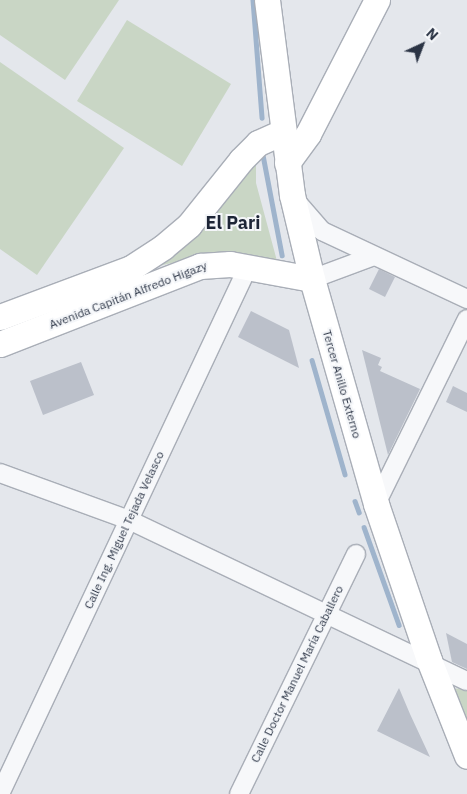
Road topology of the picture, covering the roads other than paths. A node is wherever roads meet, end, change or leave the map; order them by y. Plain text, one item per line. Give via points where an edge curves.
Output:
1 (267, 0) edge
2 (377, 0) edge
3 (282, 132) junction
4 (287, 163) junction
5 (292, 195) junction
6 (374, 256) junction
7 (248, 267) junction
8 (312, 279) junction
9 (467, 299) edge
10 (0, 317) edge
11 (467, 319) edge
12 (0, 344) edge
13 (0, 473) edge
14 (376, 504) junction
15 (129, 520) junction
16 (356, 554) dead end
17 (328, 612) junction
18 (429, 660) junction
19 (467, 680) edge
20 (467, 756) edge
21 (0, 794) edge
22 (239, 794) edge

1 - 3 street, Tercer Anillo Externo
2 - 4 street via 308,134
3 - 4 street, Tercer Anillo Externo
3 - 10 street, Avenida Capitán Alfredo Higazy via 258,143 189,225 131,268
4 - 5 street, Tercer Anillo Externo
5 - 6 street via 322,231
5 - 8 street, Tercer Anillo Externo
6 - 8 street
6 - 9 street
7 - 8 street, Avenida Capitán Alfredo Higazy
7 - 12 street, Avenida Capitán Alfredo Higazy via 213,263 200,266
7 - 15 street, Calle Ing. Miguel Tejada Velasco
8 - 14 street, Tercer Anillo Externo
11 - 14 street
13 - 15 street
14 - 18 street, Tercer Anillo Externo
15 - 17 street
15 - 21 street, Calle Ing. Miguel Tejada Velasco
16 - 17 street, Calle Doctor Manuel María Caballero
17 - 18 street
17 - 22 street, Calle Doctor Manuel María Caballero
18 - 19 street
18 - 20 street, Tercer Anillo Externo

